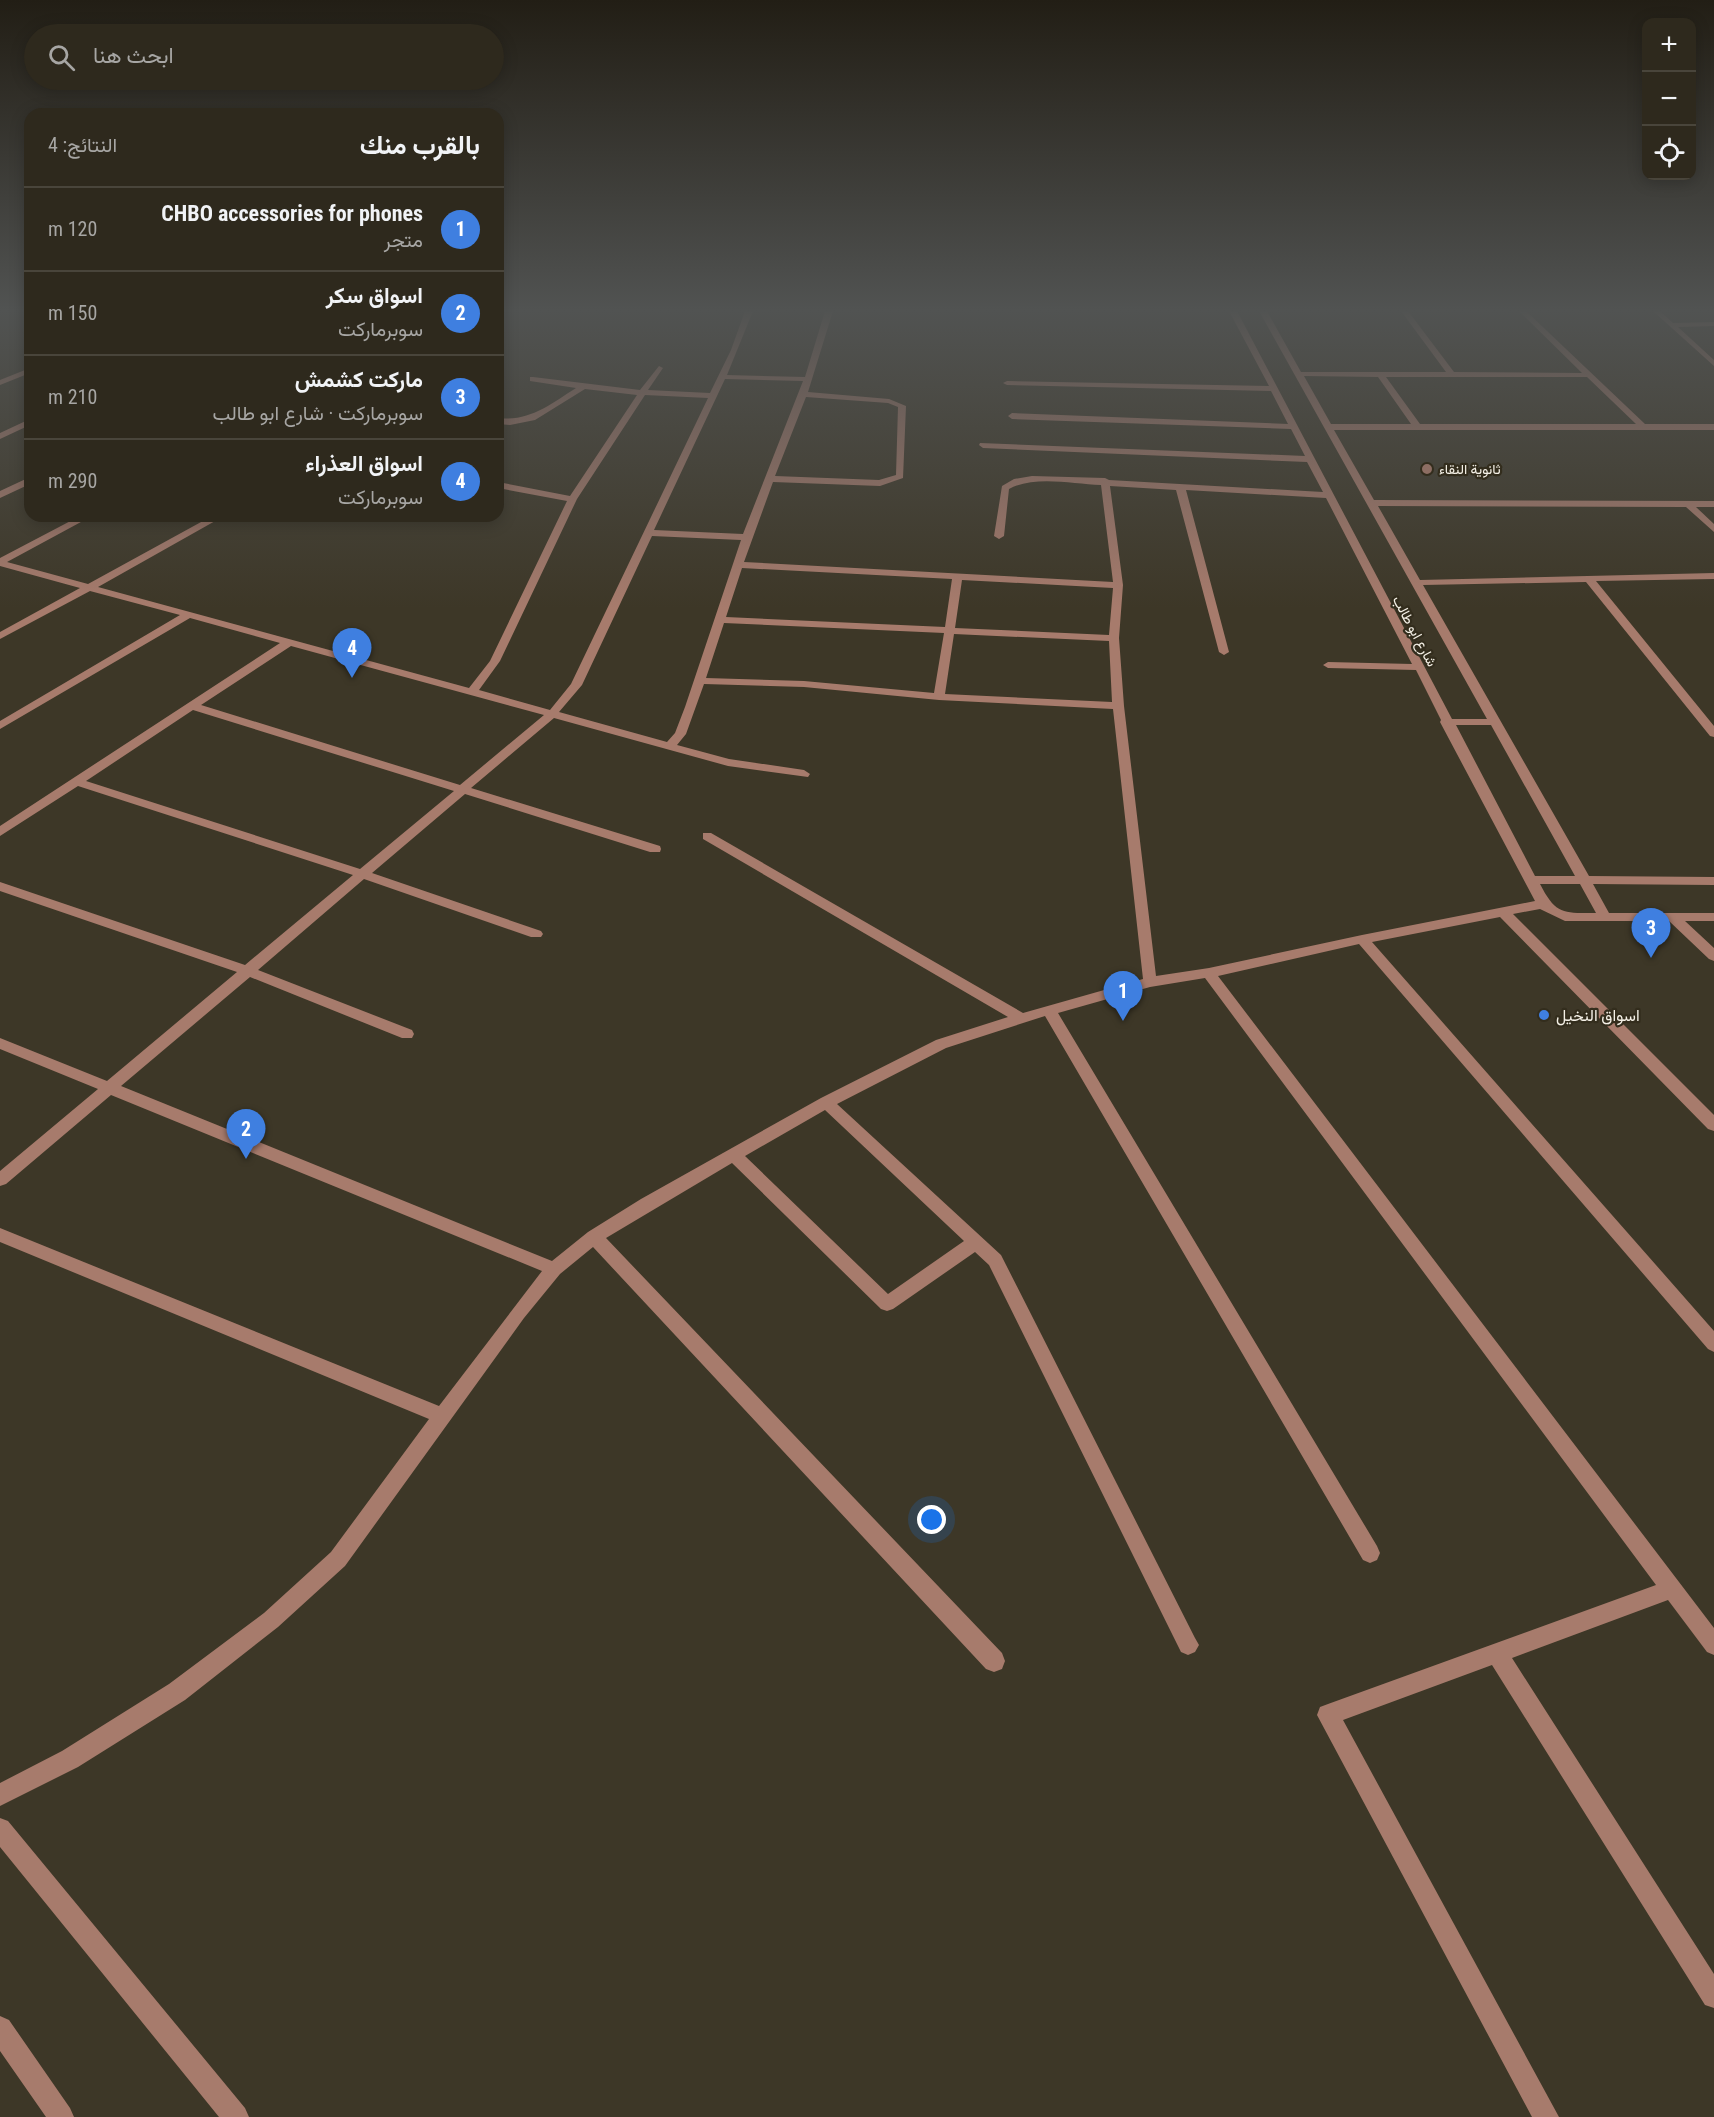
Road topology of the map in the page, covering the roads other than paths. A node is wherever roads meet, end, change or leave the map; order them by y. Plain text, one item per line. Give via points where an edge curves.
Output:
1 (547, 410) edge
2 (630, 410) edge
3 (706, 410) edge
4 (797, 410) edge
5 (902, 410) edge
6 (1283, 410) edge
7 (1318, 410) edge
8 (1406, 410) edge
9 (1625, 410) edge
10 (1012, 416) dead end
11 (504, 421) edge
12 (24, 425) edge
13 (1292, 427) junction
14 (1328, 427) junction
15 (1643, 427) junction
16 (1714, 427) edge
17 (1419, 428) junction
18 (0, 436) edge
19 (983, 445) dead end
20 (1309, 459) junction
21 (770, 479) junction
22 (1105, 482) junction
23 (24, 483) edge
24 (504, 486) edge
25 (1180, 486) junction
26 (0, 495) edge
27 (1328, 495) junction
28 (572, 499) junction
29 (1371, 503) junction
30 (1714, 504) edge
31 (1689, 505) junction
32 (76, 522) edge
33 (208, 522) edge
34 (1714, 530) edge
35 (648, 533) junction
36 (999, 536) dead end
37 (747, 537) junction
38 (0, 562) edge
39 (739, 565) junction
40 (958, 576) junction
41 (1714, 576) edge
42 (1590, 580) junction
43 (1423, 582) dead end
44 (1118, 585) junction
45 (88, 587) junction
46 (188, 615) junction
47 (720, 620) junction
48 (948, 630) junction
49 (0, 636) edge
50 (1114, 638) junction
51 (289, 642) junction
52 (1224, 652) dead end
53 (1328, 665) dead end
54 (1417, 667) junction
55 (699, 681) junction
56 (472, 692) junction
57 (939, 697) junction
58 (192, 706) junction
59 (1118, 706) junction
60 (552, 714) junction
61 (1446, 722) junction
62 (1495, 722) junction
63 (0, 726) edge
64 (1714, 734) edge
65 (670, 746) junction
66 (804, 774) dead end
67 (76, 782) junction
68 (464, 789) junction
69 (0, 832) edge
70 (707, 836) dead end
71 (655, 849) dead end
72 (362, 874) junction
73 (1529, 880) junction
74 (1585, 881) junction
75 (1714, 881) edge
76 (0, 886) edge
77 (1543, 904) junction
78 (1502, 911) junction
79 (1671, 916) junction
80 (1605, 917) junction
81 (1714, 917) edge
82 (536, 934) dead end
83 (1362, 939) junction
84 (1714, 956) edge
85 (248, 971) junction
86 (1209, 973) junction
87 (1150, 982) junction
88 (1049, 1010) junction
89 (1021, 1018) junction
90 (407, 1034) dead end
91 (0, 1044) edge
92 (108, 1089) junction
93 (826, 1102) junction
94 (1714, 1125) edge
95 (735, 1156) junction
96 (0, 1180) edge
97 (0, 1235) edge
98 (594, 1237) junction
99 (976, 1242) junction
100 (554, 1269) junction
101 (1714, 1344) edge
102 (442, 1416) junction
103 (1370, 1553) dead end
104 (1672, 1589) junction
105 (1188, 1645) dead end
106 (1714, 1645) edge
107 (1496, 1653) junction
108 (994, 1661) dead end
109 (0, 1795) edge
110 (0, 1829) edge
111 (1714, 1996) edge
112 (0, 2029) edge
113 (61, 2117) edge
114 (236, 2117) edge
115 (1546, 2117) edge

1 - 11 street via 521,422
2 - 28 street
3 - 35 street
4 - 21 street
5 - 21 street via 900,476 880,483
6 - 13 street, شارع ابو طالب
7 - 14 street, شارع ابو طالب
8 - 17 street
9 - 15 street
10 - 13 street
12 - 18 street
13 - 20 street, شارع ابو طالب
14 - 17 street
14 - 29 street, شارع ابو طالب
15 - 16 street
15 - 17 street
19 - 20 street
20 - 27 street, شارع ابو طالب
21 - 37 street
22 - 25 street
22 - 36 street via 1017,481 1005,488
22 - 44 street
23 - 26 street
24 - 28 street
25 - 27 street
25 - 52 street
27 - 54 street, شارع ابو طالب
28 - 56 street via 495,661
29 - 31 street
29 - 62 street, شارع ابو طالب
30 - 31 street
31 - 34 street
32 - 38 street
33 - 45 street
35 - 37 street
35 - 60 street via 576,686
37 - 39 street
38 - 45 street
39 - 40 street
39 - 47 street
40 - 44 street
40 - 48 street
41 - 42 street
42 - 43 street
42 - 64 street
44 - 50 street
45 - 46 street
45 - 49 street
46 - 51 street
46 - 63 street
47 - 48 street
47 - 55 street
48 - 50 street
48 - 57 street
50 - 59 street
51 - 56 street
51 - 58 street
53 - 54 street
54 - 61 street, شارع ابو طالب
55 - 57 street via 804,684
55 - 65 street via 680,734
56 - 60 street
57 - 59 street
58 - 67 street
58 - 68 street
59 - 87 street
60 - 65 street
60 - 68 street
61 - 62 street
61 - 73 street, شارع ابو طالب
62 - 74 street, شارع ابو طالب
65 - 66 street via 728,762
67 - 69 street
67 - 72 street
68 - 71 street
68 - 72 street
70 - 89 street
72 - 82 street
72 - 85 street
73 - 74 street
73 - 77 street, شارع ابو طالب
74 - 75 street
74 - 80 street, شارع ابو طالب
76 - 85 street
77 - 78 street
77 - 80 street via 1559,915
78 - 83 street
78 - 94 street
79 - 80 street
79 - 81 street
79 - 84 street
83 - 86 street
83 - 101 street
85 - 90 street
85 - 92 street
86 - 87 street
86 - 104 street
87 - 88 street
88 - 89 street
88 - 103 street
89 - 93 street via 940,1044
91 - 92 street
92 - 96 street
92 - 100 street
93 - 95 street
93 - 99 street
95 - 98 street
95 - 99 street via 887,1304
97 - 102 street
98 - 100 street
98 - 108 street
99 - 105 street via 995,1260
100 - 102 street
102 - 109 street via 338,1559 271,1620 177,1692 70,1759
104 - 106 street
104 - 107 street
107 - 111 street
107 - 115 street via 1328,1715
110 - 114 street
112 - 113 street

